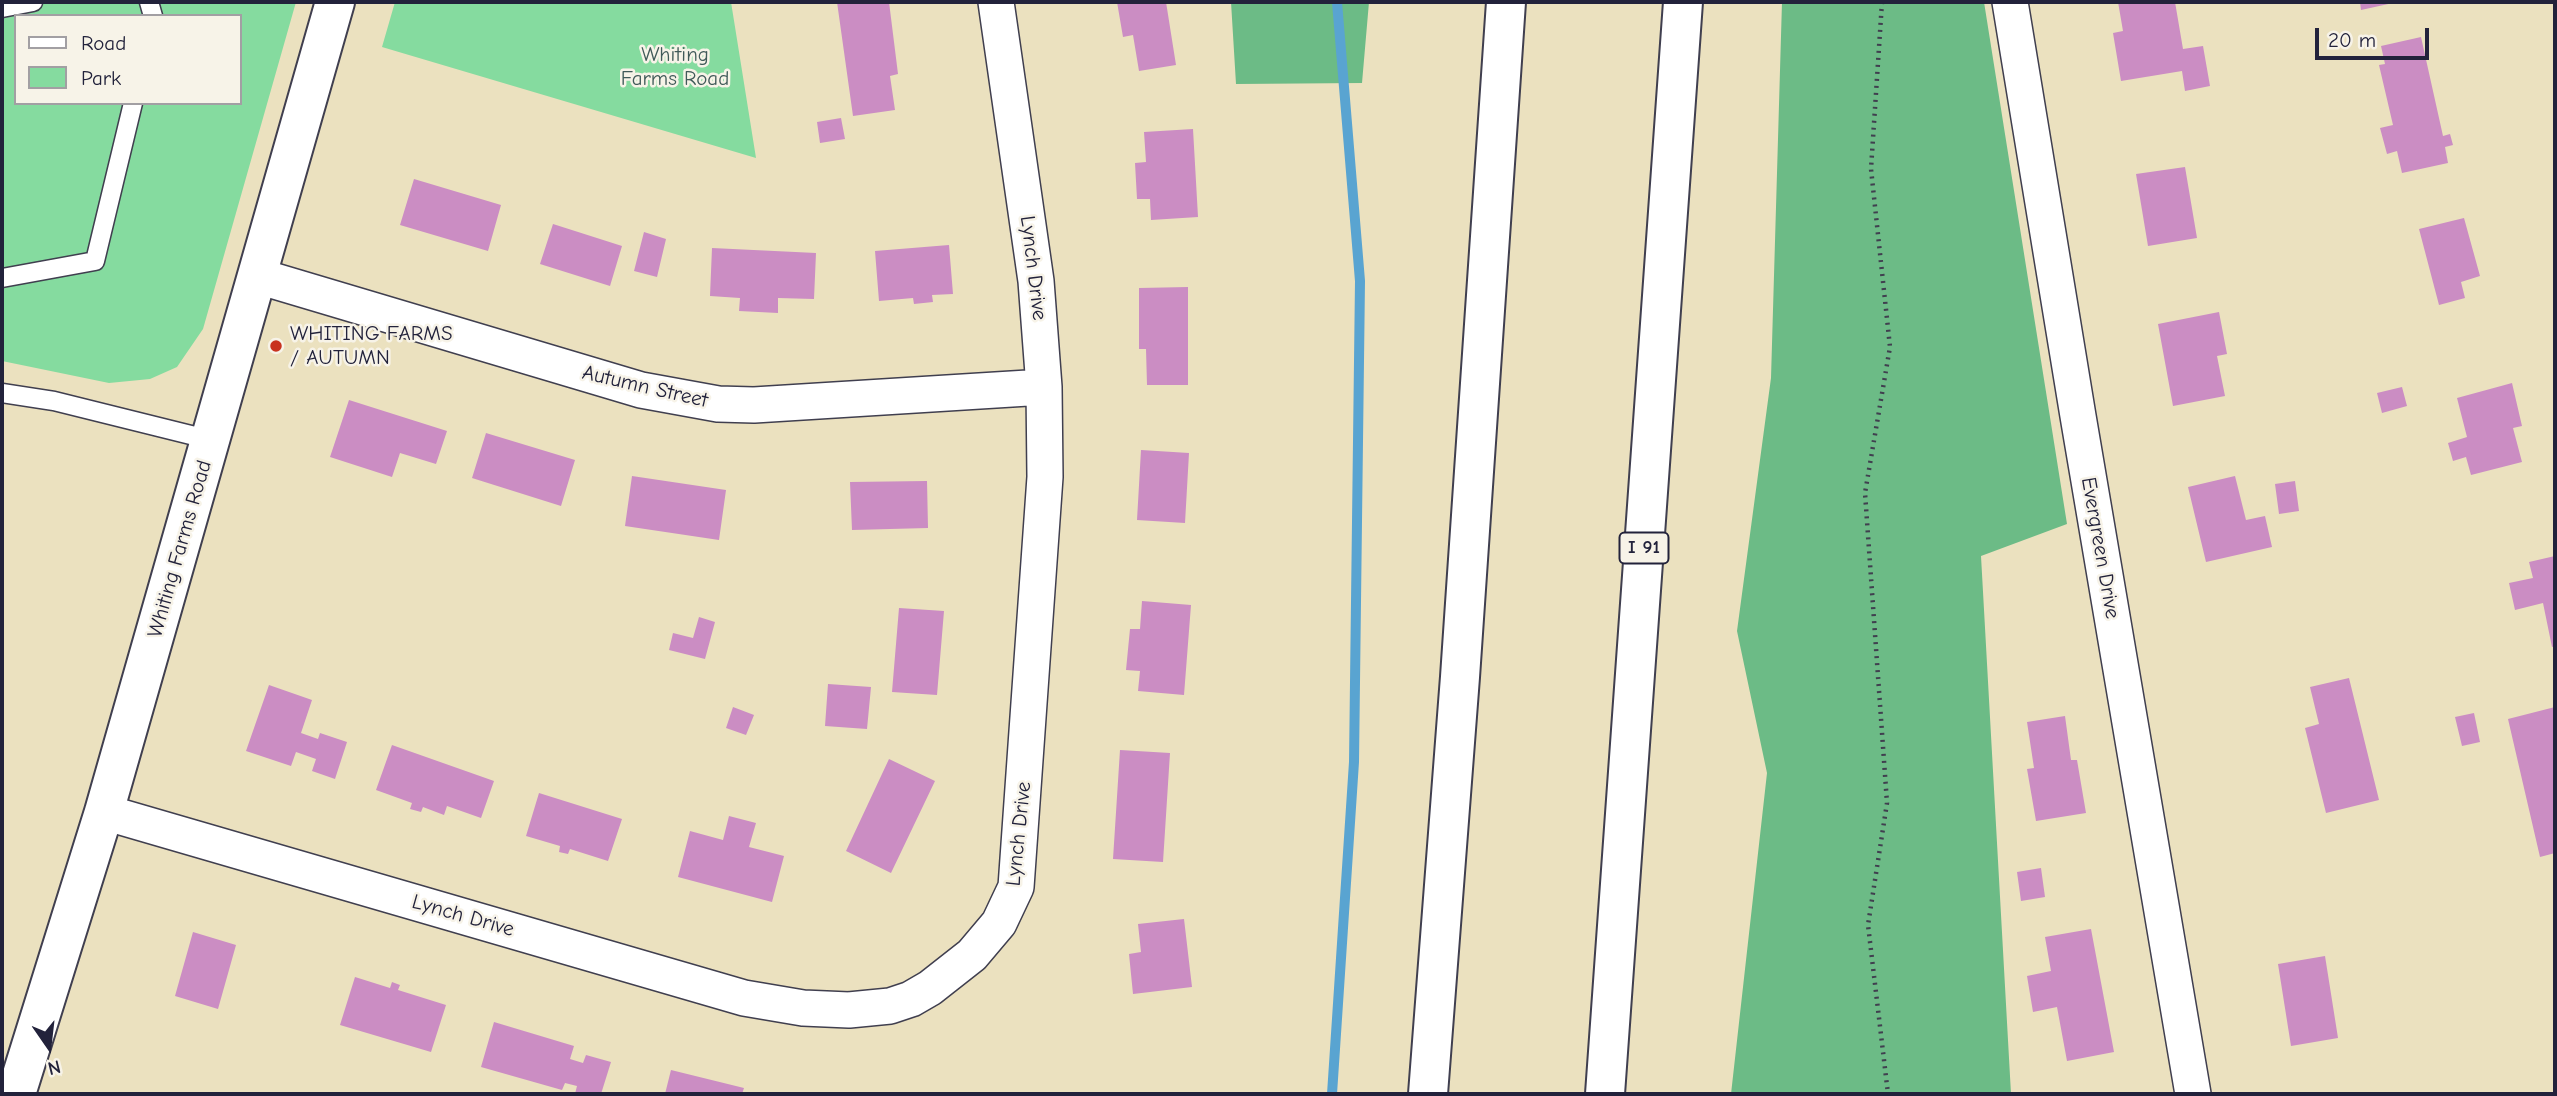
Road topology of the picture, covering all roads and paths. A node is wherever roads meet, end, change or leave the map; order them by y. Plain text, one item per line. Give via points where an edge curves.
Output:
1 (33, 2) edge
2 (335, 2) edge
3 (996, 2) edge
4 (1506, 2) edge
5 (1684, 2) edge
6 (1882, 2) edge
7 (2010, 2) edge
8 (2, 8) edge
9 (133, 105) edge
10 (258, 276) junction
11 (2, 278) edge
12 (1044, 387) junction
13 (2, 393) edge
14 (211, 440) junction
15 (104, 812) junction
16 (16, 1094) edge
17 (1428, 1094) edge
18 (1605, 1094) edge
19 (1888, 1094) edge
20 (2193, 1094) edge

1 - 8 lane
2 - 10 main road, Whiting Farms Road
3 - 12 street, Lynch Drive via 1036,281
4 - 17 main road
5 - 18 main road, I 91
6 - 19 path via 1871,169 1890,347 1865,493 1887,803 1868,925
7 - 20 street, Evergreen Drive
9 - 11 lane via 95,261
10 - 12 street, Autumn Street via 641,390 718,404
10 - 14 main road, Whiting Farms Road
12 - 15 street, Lynch Drive via 1045,477 1016,887 999,923 972,955 911,999 849,1010 744,998
13 - 14 lane via 54,401
14 - 15 main road, Whiting Farms Road
15 - 16 main road, Whiting Farms Road

